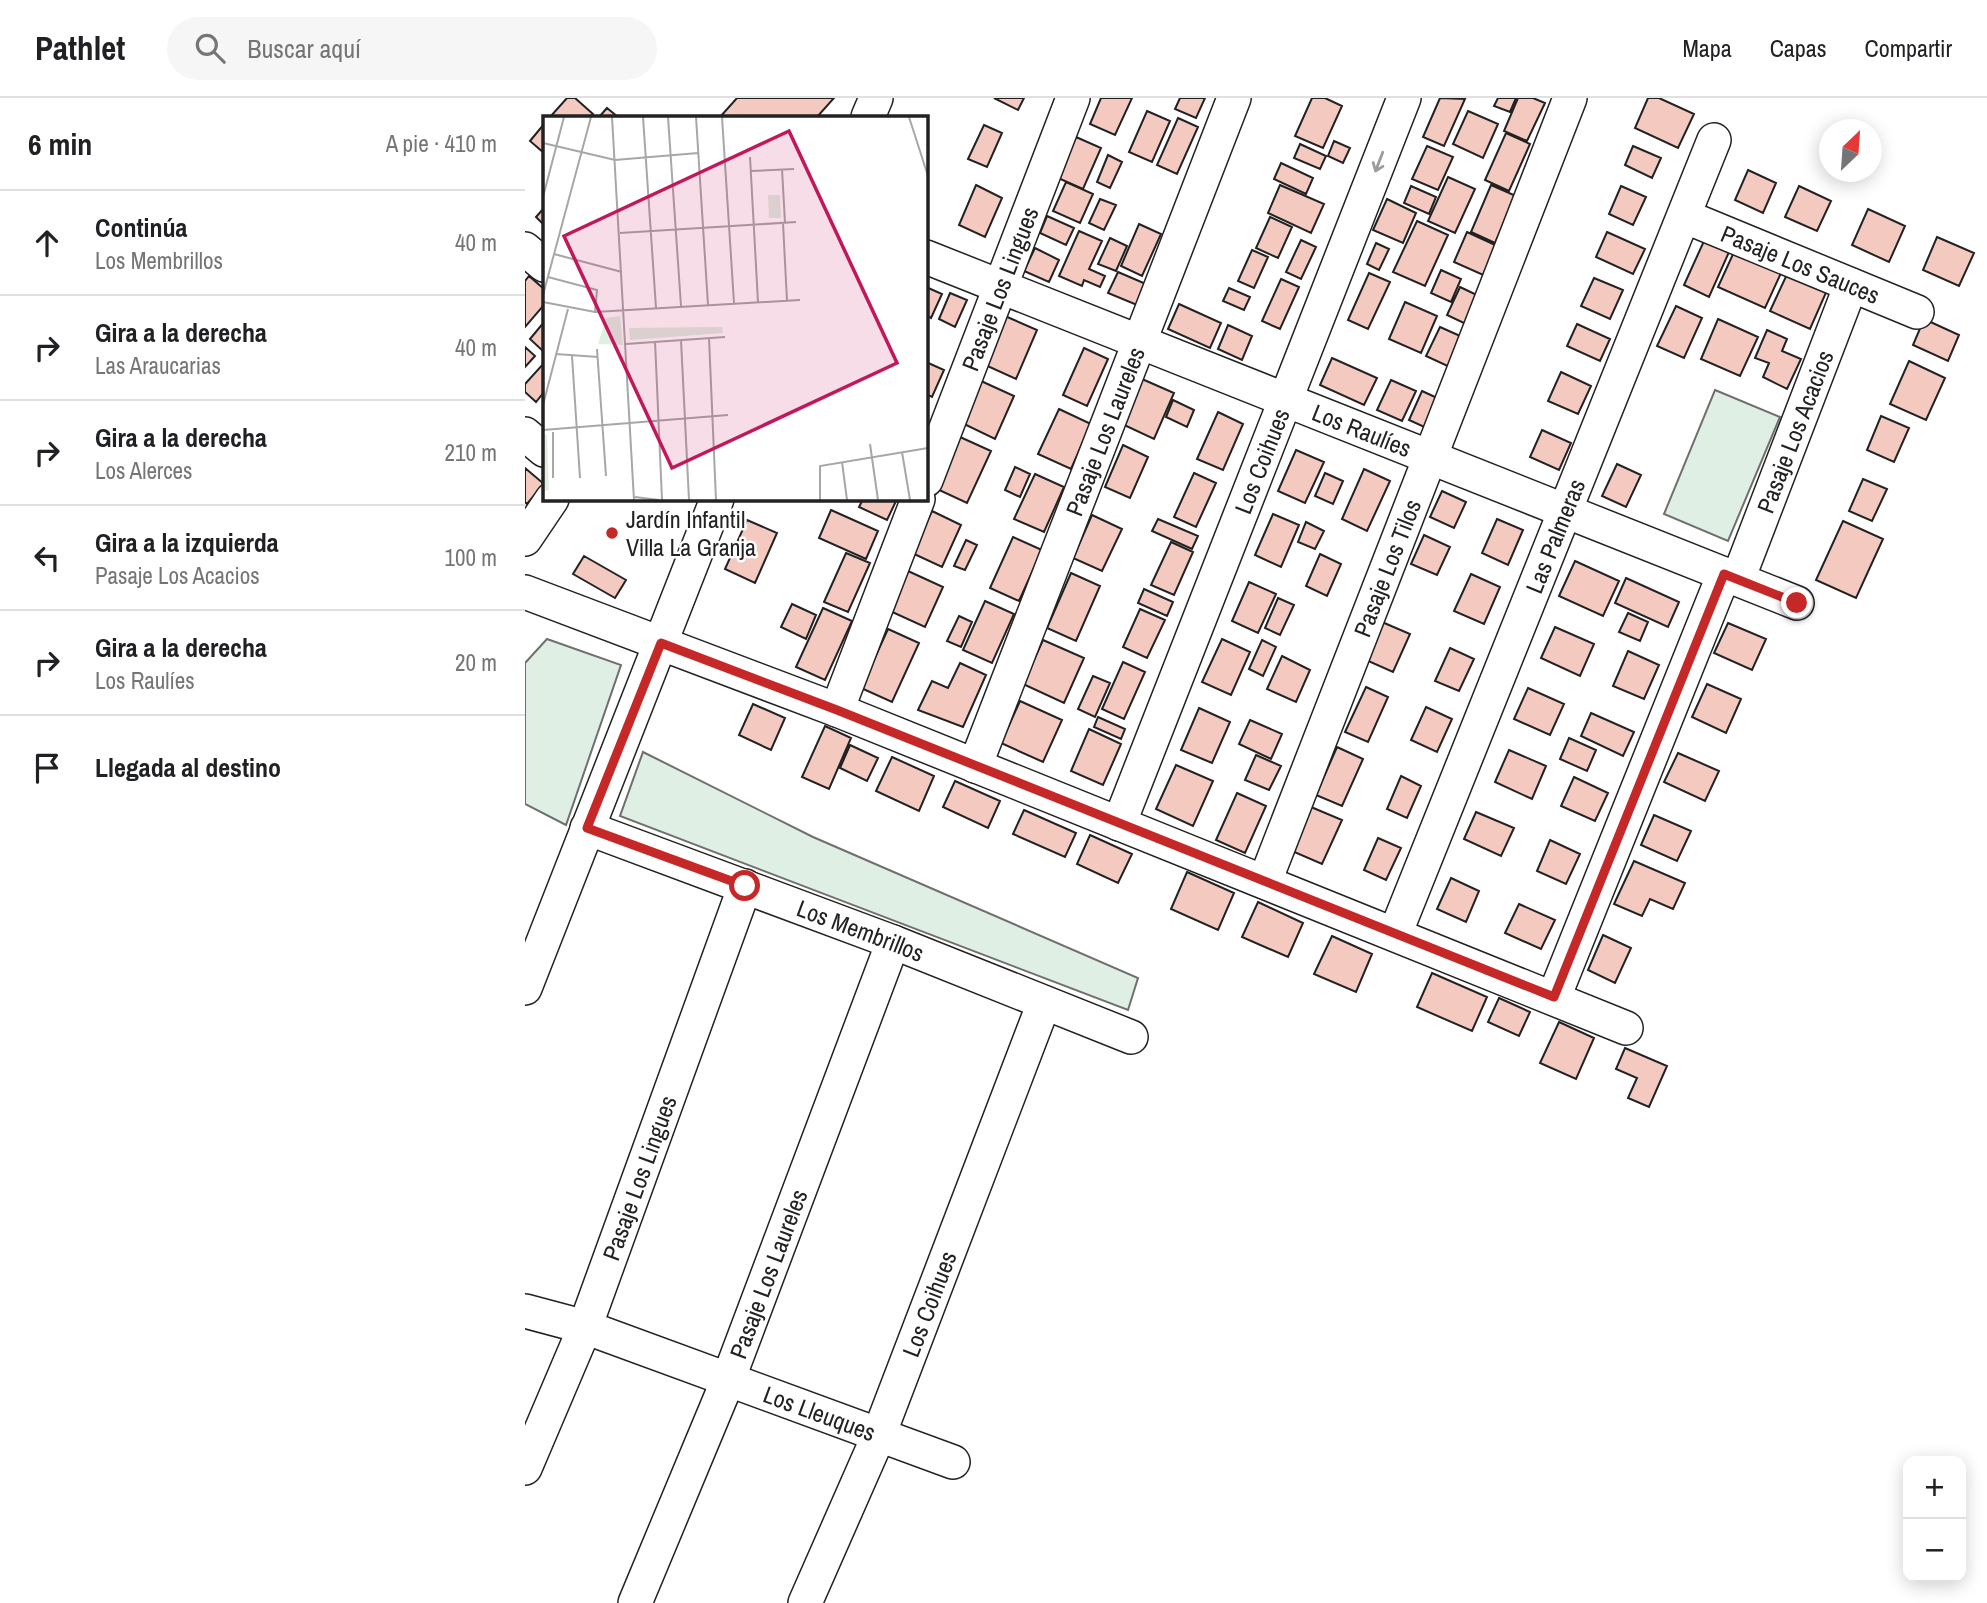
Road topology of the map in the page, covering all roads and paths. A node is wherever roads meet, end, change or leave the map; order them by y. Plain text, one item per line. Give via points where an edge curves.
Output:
1 (876, 98) edge
2 (1073, 98) edge
3 (1234, 98) edge
4 (1404, 98) edge
5 (1570, 98) edge
6 (868, 116) edge
7 (1714, 139) dead end
8 (1684, 216) junction
9 (525, 249) edge
10 (927, 257) edge
11 (543, 264) edge
12 (1851, 285) junction
13 (1000, 286) junction
14 (1917, 312) dead end
15 (1140, 342) junction
16 (1287, 400) junction
17 (525, 434) edge
18 (543, 449) edge
19 (1430, 457) junction
20 (927, 477) edge
21 (551, 500) edge
22 (717, 500) edge
23 (919, 500) edge
24 (1565, 511) junction
25 (525, 538) edge
26 (1731, 577) junction
27 (525, 592) edge
28 (1797, 603) dead end
29 (661, 643) junction
30 (837, 710) junction
31 (975, 766) junction
32 (1119, 824) junction
33 (587, 828) junction
34 (1265, 881) junction
35 (745, 886) junction
36 (1395, 934) junction
37 (893, 942) junction
38 (525, 988) edge
39 (1554, 997) junction
40 (1044, 1003) junction
41 (1626, 1028) dead end
42 (1131, 1037) dead end
43 (525, 1311) edge
44 (586, 1327) junction
45 (728, 1380) junction
46 (878, 1437) junction
47 (953, 1462) dead end
48 (525, 1468) edge
49 (635, 1603) edge
50 (805, 1603) edge

1 - 6 street
2 - 13 street, Pasaje Los Lingues
3 - 15 street, Pasaje Los Laureles
4 -> 16 street, Los Coihues
5 - 19 street, Pasaje Los Tilos
7 - 8 street, Las Palmeras
8 - 12 street, Pasaje Los Sauces
8 - 24 street, Las Palmeras
9 - 11 street
10 - 13 street, Los Raulíes
12 - 14 street, Pasaje Los Sauces
12 - 26 street, Pasaje Los Acacios
13 - 15 street, Los Raulíes
13 - 20 street, Pasaje Los Lingues
15 - 16 street, Los Raulíes
15 - 31 street, Pasaje Los Laureles
16 - 19 street, Los Raulíes
16 - 32 street, Los Coihues
17 - 18 street
19 - 24 street, Los Raulíes
19 - 34 street, Pasaje Los Tilos
21 - 25 street
22 - 29 street
23 - 30 street
24 - 26 street, Los Raulíes
24 - 36 street, Las Palmeras
26 - 28 street, Los Raulíes
26 - 39 street, Pasaje Los Acacios
27 - 29 street
29 - 30 street
29 - 33 street
30 - 31 street
31 - 32 street
32 - 34 street
33 - 35 street, Los Membrillos
33 - 38 street
34 - 36 street
35 - 37 street, Los Membrillos
35 - 44 street, Pasaje Los Lingues
36 - 39 street
37 - 40 street, Los Membrillos
37 - 45 street, Pasaje Los Laureles
39 - 41 street
40 - 42 street, Los Membrillos
40 - 46 street, Los Coihues
43 - 44 street, Los Lleuques
44 - 45 street, Los Lleuques
44 - 48 street, Pasaje Los Lingues
45 - 46 street, Los Lleuques
45 - 49 street, Pasaje Los Laureles
46 - 47 street, Los Lleuques
46 - 50 street, Los Coihues

